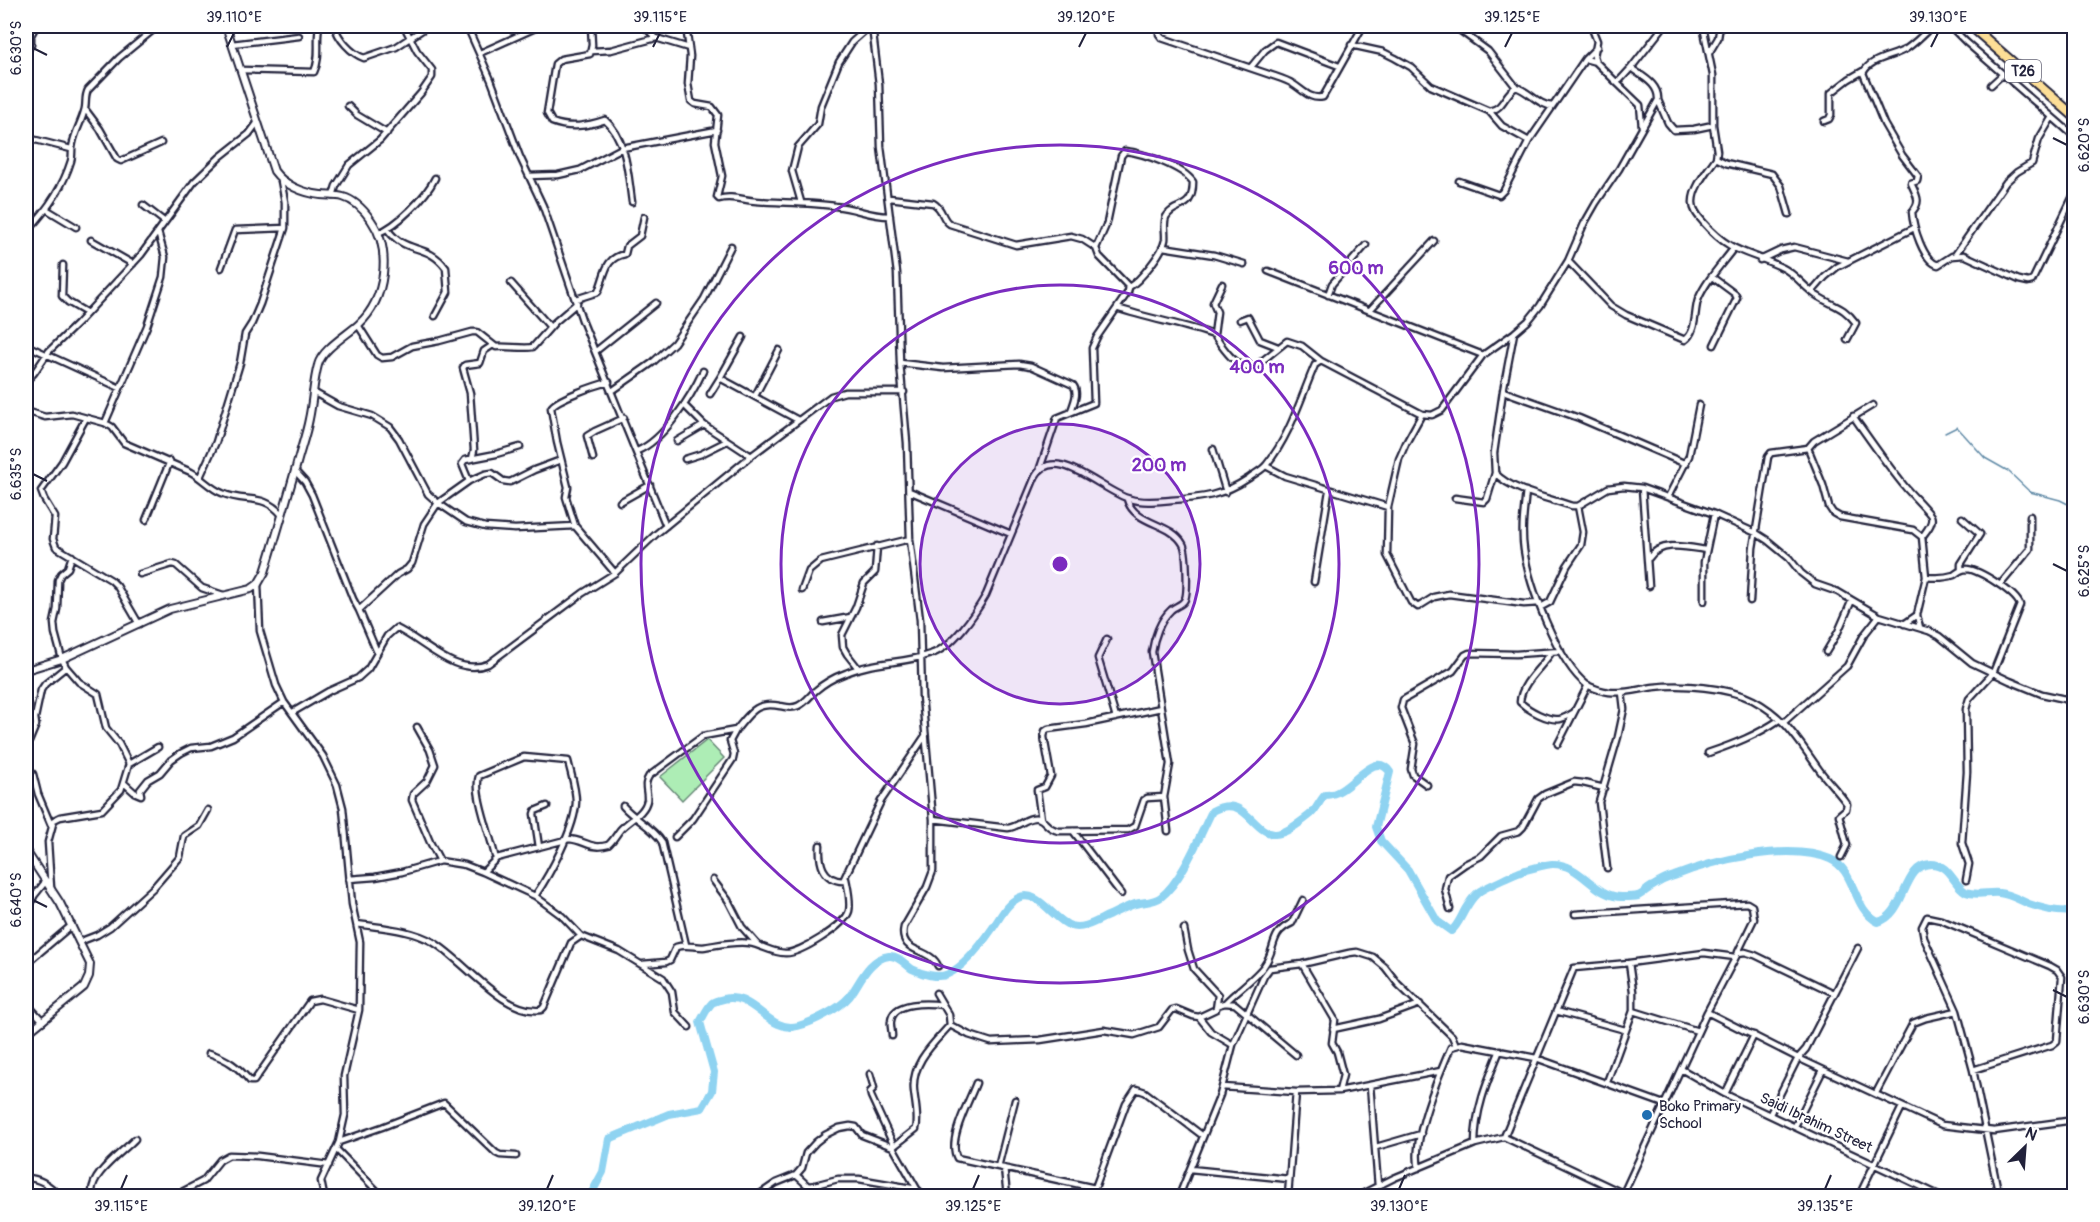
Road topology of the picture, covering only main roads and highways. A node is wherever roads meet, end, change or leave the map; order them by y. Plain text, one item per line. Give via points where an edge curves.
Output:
1 (1973, 26) edge
2 (2074, 116) edge

1 - 2 highway, T26

